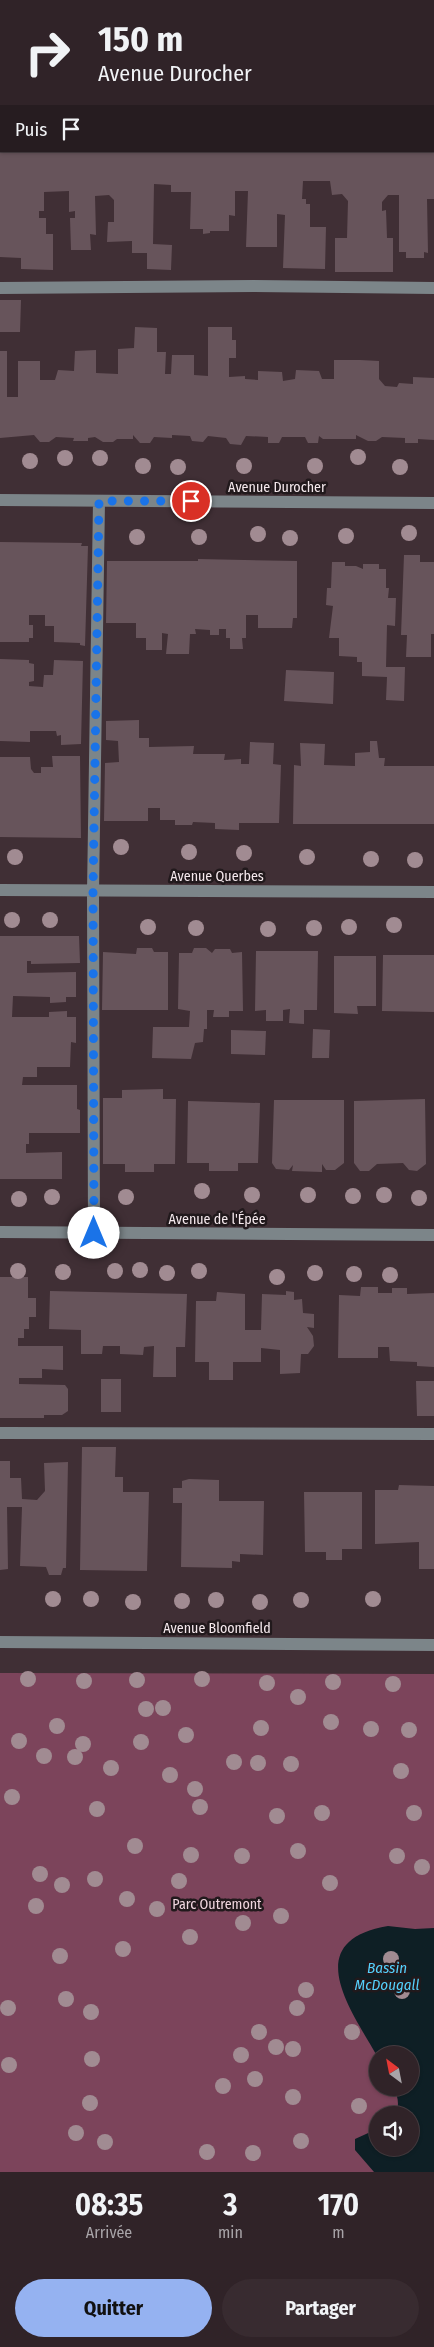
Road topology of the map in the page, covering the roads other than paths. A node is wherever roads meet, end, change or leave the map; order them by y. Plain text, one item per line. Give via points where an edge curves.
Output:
1 (0, 288) edge
2 (434, 288) edge
3 (0, 500) edge
4 (99, 501) junction
5 (434, 503) edge
6 (0, 890) edge
7 (93, 892) junction
8 (434, 892) edge
9 (0, 1232) edge
10 (94, 1233) junction
11 (434, 1235) edge
12 (0, 1433) edge
13 (434, 1434) edge
14 (0, 1642) edge
15 (434, 1645) edge

1 - 2 street
3 - 4 street, Avenue Durocher
4 - 5 street, Avenue Durocher
4 - 7 street
6 - 7 street, Avenue Querbes
7 - 8 street, Avenue Querbes
7 - 10 street
9 - 10 street, Avenue de l'Épée
10 - 11 street, Avenue de l'Épée
12 - 13 street
14 - 15 street, Avenue Bloomfield

